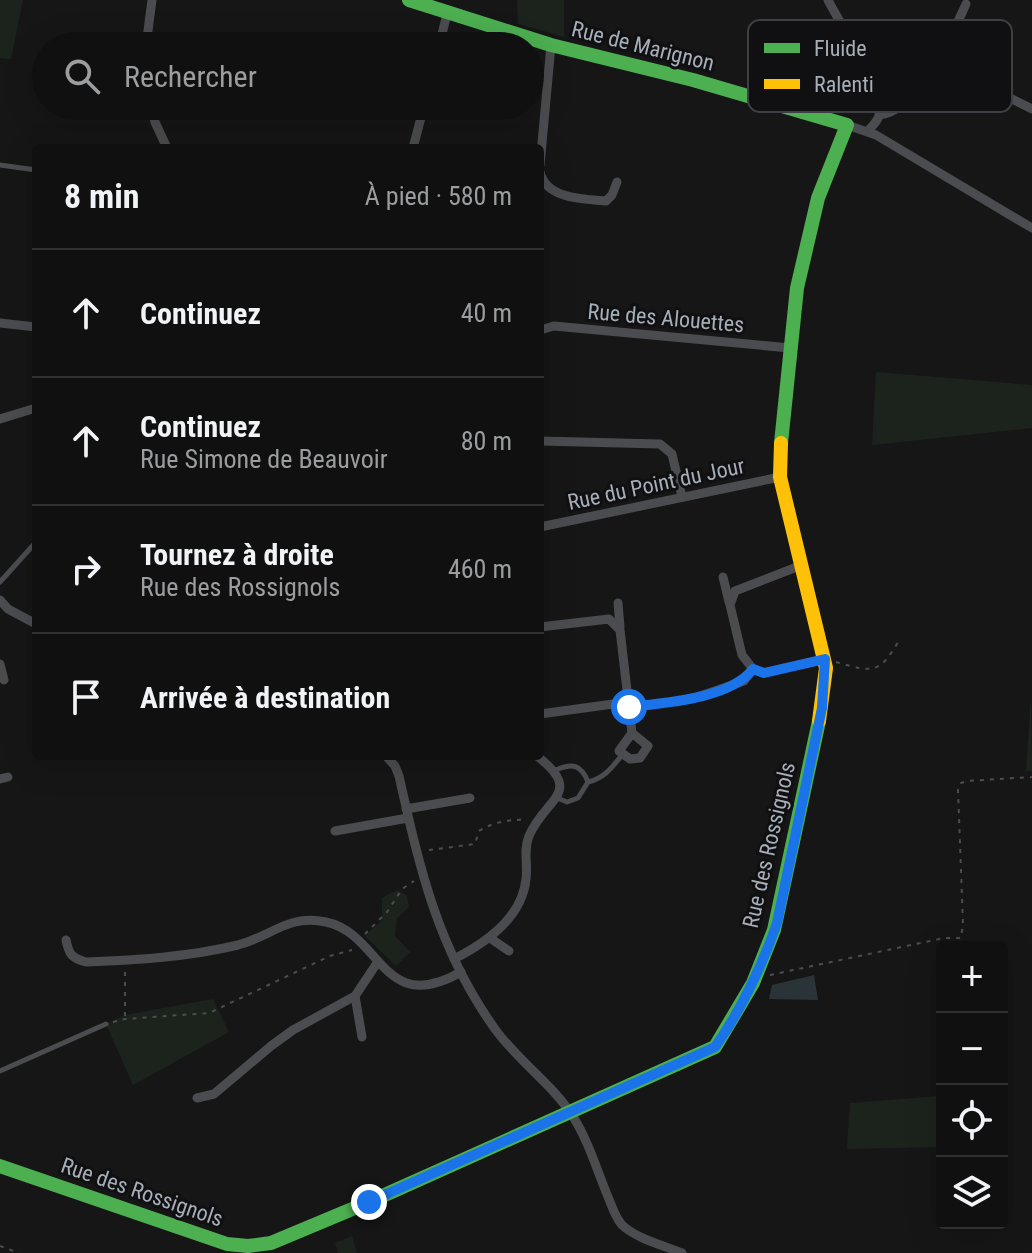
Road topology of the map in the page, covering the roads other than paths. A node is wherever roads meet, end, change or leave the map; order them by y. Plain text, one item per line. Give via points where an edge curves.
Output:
1 (152, 0) edge
2 (409, 0) edge
3 (828, 0) edge
4 (966, 4) dead end
5 (447, 14) junction
6 (839, 20) edge
7 (958, 20) edge
8 (148, 32) edge
9 (442, 32) edge
10 (507, 32) edge
11 (544, 43) edge
12 (551, 45) junction
13 (748, 96) edge
14 (1012, 99) edge
15 (1032, 109) edge
16 (803, 112) edge
17 (891, 112) edge
18 (879, 115) joint
19 (154, 120) edge
20 (420, 120) edge
21 (847, 125) junction
22 (868, 131) junction
23 (165, 144) edge
24 (414, 144) edge
25 (542, 144) edge
26 (0, 165) edge
27 (32, 169) edge
28 (617, 182) dead end
29 (544, 183) edge
30 (1032, 228) edge
31 (0, 323) edge
32 (32, 327) edge
33 (544, 329) edge
34 (790, 348) junction
35 (32, 409) edge
36 (0, 419) edge
37 (544, 441) edge
38 (780, 477) junction
39 (682, 497) junction
40 (544, 526) edge
41 (32, 546) edge
42 (802, 565) junction
43 (723, 577) dead end
44 (0, 582) edge
45 (0, 600) edge
46 (618, 603) dead end
47 (730, 605) junction
48 (8, 609) junction
49 (0, 618) edge
50 (32, 622) edge
51 (544, 627) edge
52 (620, 630) junction
53 (825, 659) junction
54 (0, 664) edge
55 (753, 669) junction
56 (4, 680) dead end
57 (694, 698) road end
58 (628, 704) junction
59 (544, 713) edge
60 (632, 733) junction
61 (623, 754) junction
62 (391, 760) edge
63 (542, 760) edge
64 (556, 770) junction
65 (588, 782) junction
66 (470, 798) dead end
67 (556, 798) junction
68 (407, 814) junction
69 (335, 831) dead end
70 (490, 938) junction
71 (66, 940) dead end
72 (509, 951) dead end
73 (454, 959) junction
74 (377, 963) junction
75 (461, 972) junction
76 (355, 996) junction
77 (106, 1024) road end
78 (362, 1037) dead end
79 (0, 1071) edge
80 (197, 1098) dead end
81 (570, 1111) junction
82 (0, 1166) edge
83 (682, 1253) edge

1 - 8 street
2 - 5 street, Rue de Marignon
3 - 6 street
4 - 7 street
5 - 9 street
5 - 10 street, Rue de Marignon
11 - 12 street, Rue de Marignon
12 - 13 street, Rue de Marignon
12 - 25 street
14 - 15 street
16 - 21 street, Rue de Marignon
17 - 18 street
18 - 22 street
19 - 23 street
20 - 24 street
21 - 22 street, Rue de Marignon
21 - 34 street, Rue des Rossignols via 818,198 797,288
22 - 30 street, Rue de Marignon
26 - 27 lane
28 - 29 street via 606,201 550,189
31 - 32 street
33 - 34 street, Rue des Alouettes
34 - 38 street, Rue des Rossignols
35 - 36 street
37 - 39 street via 660,444 672,454
38 - 39 street, Rue du Point du Jour
38 - 42 street, Rue des Rossignols
39 - 40 street, Rue du Point du Jour
41 - 44 lane
42 - 47 street via 744,585
42 - 53 street, Rue des Rossignols
43 - 47 street
45 - 48 street
46 - 52 street
47 - 55 street via 742,655
48 - 49 street
48 - 50 street
51 - 52 street via 609,619
52 - 58 street
53 - 55 street via 764,673
53 - 81 street, Rue des Rossignols via 822,708 779,913 769,945 715,1047
54 - 56 street
55 - 57 street via 744,681
58 - 59 street
58 - 60 street
60 - 61 street via 619,751
60 - 61 street via 648,746 640,758
61 - 65 lane via 608,773
62 - 68 street
63 - 64 street
64 - 65 lane via 577,766
64 - 67 street via 561,787
65 - 67 lane via 578,798
66 - 68 street
67 - 70 street via 537,821 526,847 524,891
68 - 69 street
68 - 73 street via 422,877
70 - 72 street
70 - 73 street
71 - 74 street via 69,954 86,962 169,958 242,944 283,924 308,920 341,926
73 - 75 street
74 - 75 street via 418,985
74 - 76 street
75 - 81 street via 498,1032
76 - 78 street
76 - 80 street via 282,1038 214,1094
77 - 79 lane
81 - 82 street, Rue des Rossignols via 369,1202 271,1243 248,1246 205,1237
81 - 83 street via 620,1223

